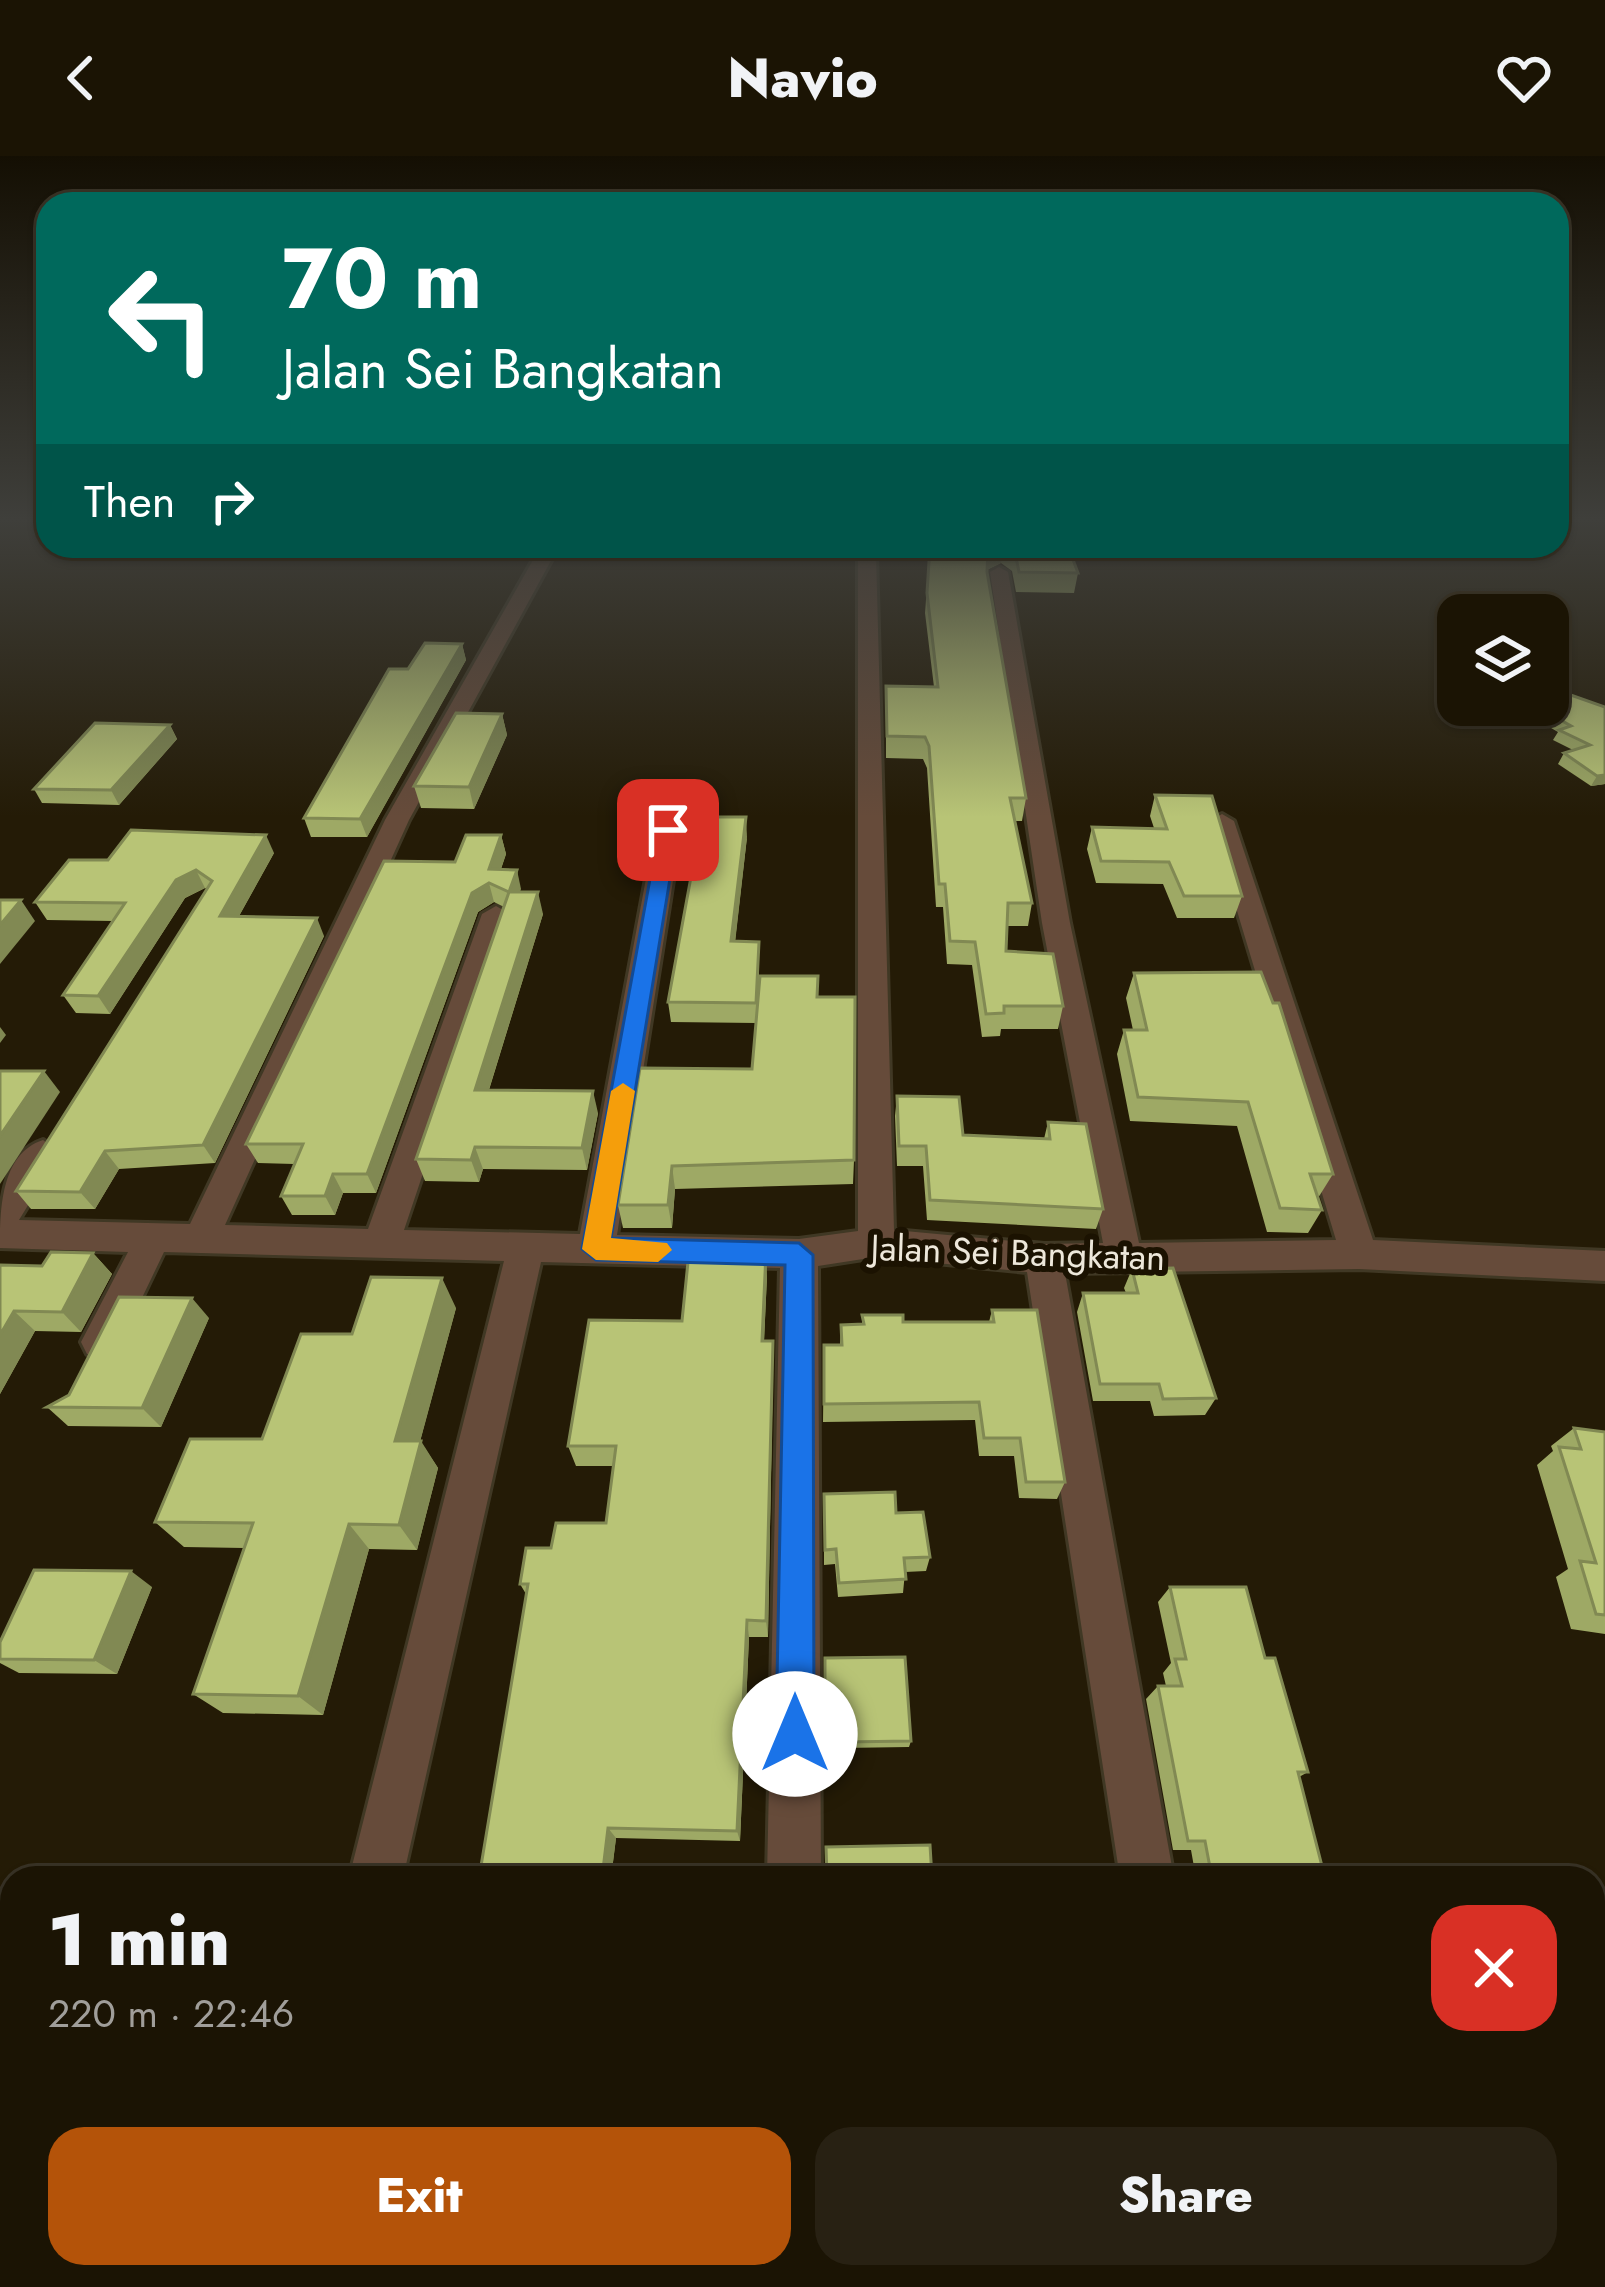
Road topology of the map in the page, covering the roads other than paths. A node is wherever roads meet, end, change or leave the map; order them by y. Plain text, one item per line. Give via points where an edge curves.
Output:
1 (510, 617) edge
2 (868, 617) edge
3 (1006, 617) edge
4 (1222, 821) edge
5 (668, 830) dead end
6 (496, 914) edge
7 (64, 1121) edge
8 (0, 1221) edge
9 (0, 1234) edge
10 (153, 1238) junction
11 (200, 1239) junction
12 (876, 1243) junction
13 (381, 1244) junction
14 (526, 1247) junction
15 (596, 1249) junction
16 (799, 1255) junction
17 (1359, 1255) junction
18 (1124, 1258) junction
19 (1044, 1259) junction
20 (1605, 1266) edge
21 (82, 1378) edge
22 (379, 1866) edge
23 (794, 1866) edge
24 (1145, 1866) edge

1 - 11 street via 398,820
2 - 12 street
3 - 18 street via 1056,923
4 - 17 street
5 - 15 street
6 - 13 street
7 - 8 street
9 - 10 street, Jalan Sei Bangkatan
10 - 11 street, Jalan Sei Bangkatan
10 - 21 street
11 - 13 street, Jalan Sei Bangkatan
12 - 16 street, Jalan Sei Bangkatan
12 - 19 street, Jalan Sei Bangkatan
13 - 14 street, Jalan Sei Bangkatan
14 - 15 street, Jalan Sei Bangkatan
14 - 22 street
15 - 16 street, Jalan Sei Bangkatan
16 - 23 street
17 - 18 street, Jalan Sei Bangkatan
17 - 20 street, Jalan Sei Bangkatan
18 - 19 street, Jalan Sei Bangkatan
19 - 24 street

